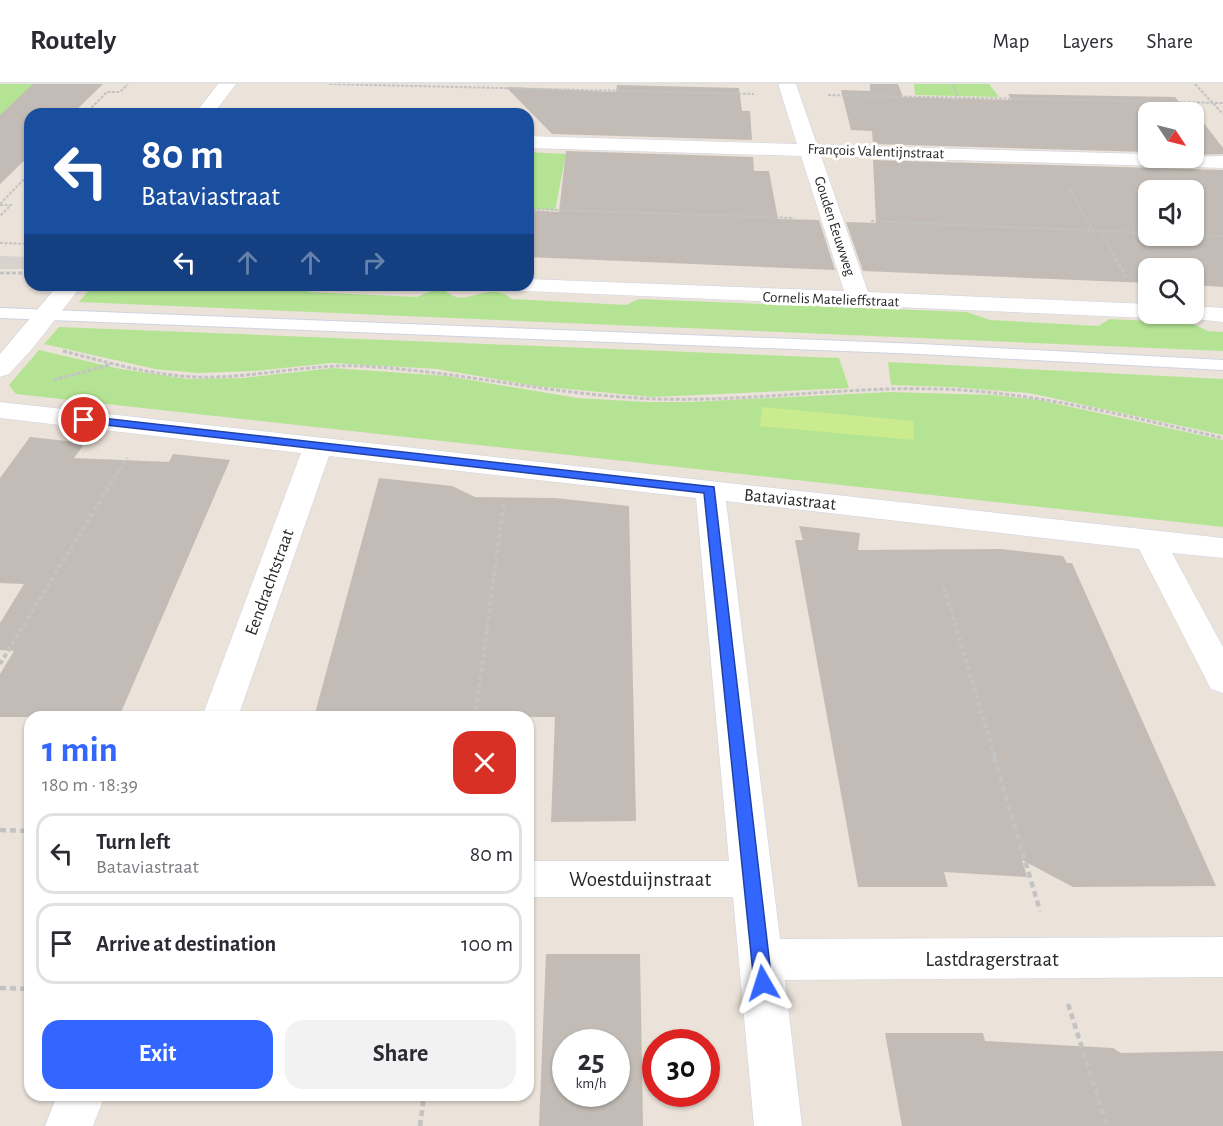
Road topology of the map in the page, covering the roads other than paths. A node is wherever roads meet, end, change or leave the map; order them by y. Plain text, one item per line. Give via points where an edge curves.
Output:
1 (227, 84) edge
2 (787, 84) edge
3 (209, 108) edge
4 (534, 142) edge
5 (809, 149) junction
6 (1223, 162) edge
7 (534, 286) edge
8 (65, 291) edge
9 (859, 300) junction
10 (1138, 311) edge
11 (0, 313) edge
12 (1204, 314) edge
13 (47, 315) junction
14 (1223, 315) edge
15 (1223, 365) edge
16 (0, 369) edge
17 (0, 410) edge
18 (318, 446) junction
19 (710, 490) junction
20 (1150, 540) junction
21 (1223, 549) edge
22 (1223, 680) edge
23 (222, 711) edge
24 (534, 879) edge
25 (752, 879) junction
26 (1223, 957) edge
27 (760, 960) junction
28 (79, 1101) edge
29 (69, 1126) edge
30 (778, 1126) edge

1 - 3 street
2 - 5 street, Gouden Eeuwweg
4 - 5 street, François Valentijnstraat
5 - 6 street, François Valentijnstraat
5 - 9 street, Gouden Eeuwweg
7 - 9 street, Cornelis Matelieffstraat
8 - 13 street
9 - 10 street, Cornelis Matelieffstraat
11 - 13 lane
12 - 14 street
13 - 15 lane via 920,349
13 - 16 street
17 - 18 street, Bataviastraat
18 - 19 street, Bataviastraat
18 - 23 street, Eendrachtstraat
19 - 20 street, Bataviastraat
19 - 25 street
20 - 21 street, Bataviastraat
20 - 22 street
24 - 25 street, Woestduijnstraat
25 - 27 street
26 - 27 street, Lastdragerstraat
27 - 30 street
28 - 29 street

